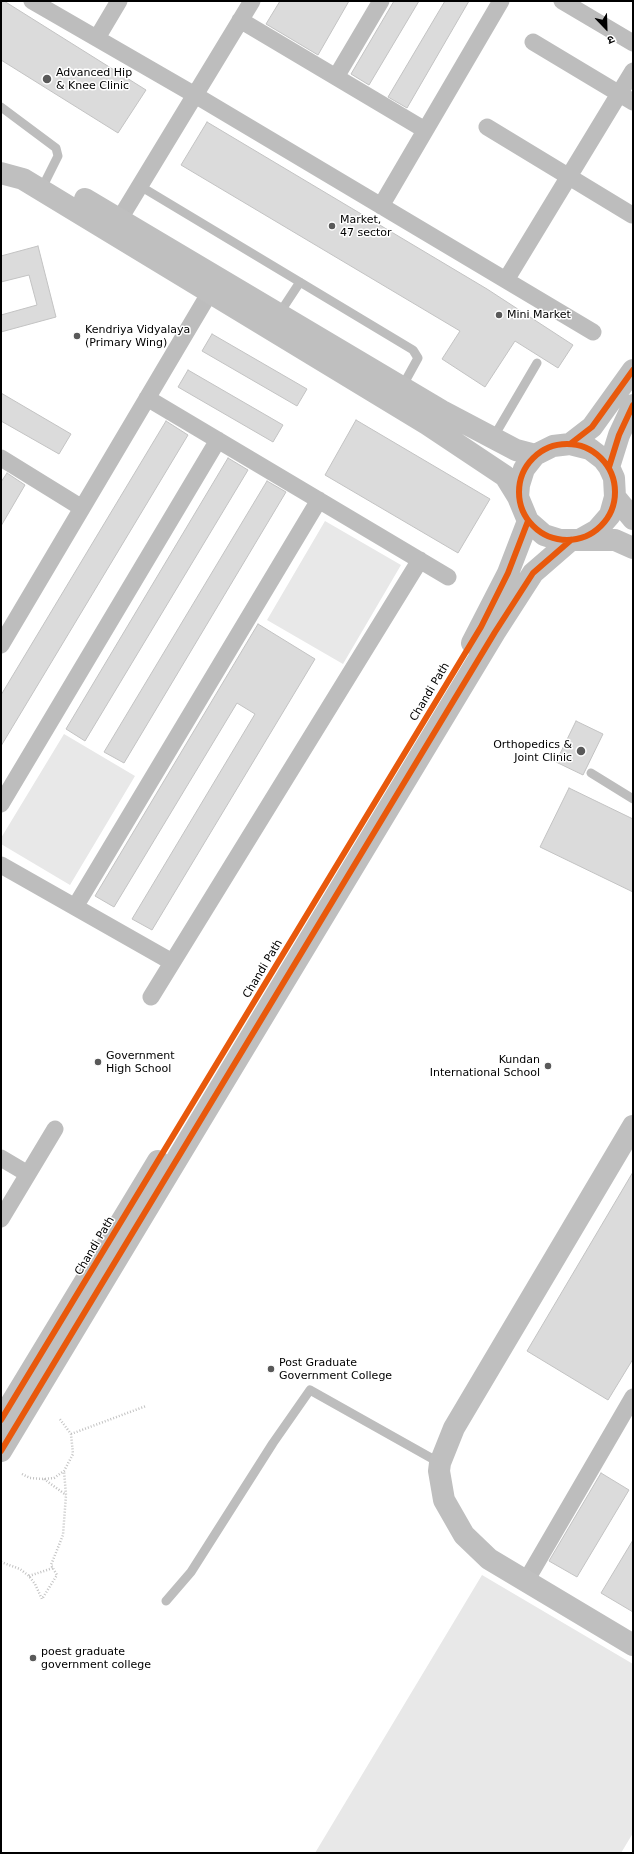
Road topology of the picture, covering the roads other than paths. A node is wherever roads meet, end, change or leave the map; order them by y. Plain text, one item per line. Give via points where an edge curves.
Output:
1 (32, 1) edge
2 (119, 1) edge
3 (252, 1) edge
4 (381, 1) edge
5 (501, 1) edge
6 (562, 1) edge
7 (240, 20) junction
8 (97, 38) junction
9 (533, 42) dead end
10 (633, 43) edge
11 (633, 71) edge
12 (336, 77) junction
13 (195, 95) junction
14 (626, 98) edge
15 (1, 107) edge
16 (487, 127) dead end
17 (425, 130) junction
18 (1, 157) edge
19 (1, 173) edge
20 (569, 176) junction
21 (45, 183) junction
22 (140, 186) junction
23 (381, 206) junction
24 (632, 215) edge
25 (116, 226) junction
26 (506, 280) junction
27 (300, 282) junction
28 (214, 285) junction
29 (279, 314) junction
30 (593, 332) dead end
31 (537, 363) dead end
32 (633, 370) edge
33 (402, 387) junction
34 (147, 398) junction
35 (633, 405) edge
36 (493, 438) junction
37 (218, 440) junction
38 (570, 444) junction
39 (535, 455) junction
40 (1, 458) edge
41 (609, 467) junction
42 (518, 497) junction
43 (615, 497) junction
44 (319, 500) junction
45 (82, 508) junction
46 (633, 519) edge
47 (528, 521) junction
48 (576, 540) junction
49 (633, 548) edge
50 (420, 560) junction
51 (448, 577) dead end
52 (1, 645) edge
53 (591, 773) dead end
54 (633, 799) edge
55 (1, 804) edge
56 (1, 865) edge
57 (75, 907) junction
58 (172, 962) junction
59 (151, 997) dead end
60 (55, 1129) dead end
61 (632, 1132) edge
62 (1, 1158) edge
63 (28, 1174) junction
64 (1, 1219) edge
65 (633, 1397) edge
66 (1, 1420) edge
67 (1, 1451) edge
68 (440, 1463) junction
69 (526, 1581) junction
70 (166, 1601) dead end
71 (633, 1645) edge

1 - 8 street
2 - 8 street
3 - 7 street
4 - 12 street
5 - 17 street
6 - 10 street
7 - 12 street
7 - 13 street
8 - 13 street
9 - 14 street
11 - 14 street
12 - 17 street
13 - 22 street
13 - 23 street
14 - 20 street
15 - 21 lane via 56,148 58,156
16 - 20 street
17 - 23 street
18 - 21 main road via 33,167
19 - 21 main road
20 - 24 street
20 - 26 street
21 - 25 main road
22 - 25 street
22 - 27 lane
23 - 26 street
25 - 28 main road
26 - 30 street
27 - 29 lane
27 - 33 lane via 416,354 416,363
28 - 29 main road
28 - 34 street
28 - 42 main road via 504,476
29 - 33 main road
31 - 36 lane
32 - 38 main road via 592,427
33 - 36 main road
34 - 37 street
34 - 45 street
35 - 41 main road via 619,435
36 - 39 main road via 516,450
37 - 44 street
37 - 55 street
38 - 39 main road via 553,446
38 - 41 main road via 590,449
39 - 42 main road via 524,469
40 - 45 street
41 - 43 main road via 614,478
42 - 47 main road
43 - 46 main road
43 - 48 main road via 610,515 597,530
44 - 50 street
44 - 57 street
45 - 52 street
47 - 48 main road via 544,535 560,540
47 - 66 main road, Chandi Path via 508,573 481,627
48 - 49 main road via 615,540
48 - 67 main road via 533,573 495,632
50 - 51 street
50 - 58 street
53 - 54 lane
56 - 57 street
57 - 58 street
58 - 59 street
60 - 63 street
61 - 68 main road via 454,1428
62 - 63 street
63 - 64 street
65 - 69 street
68 - 69 main road via 444,1500 464,1535 489,1559
68 - 70 lane via 310,1390 191,1572
69 - 71 main road

